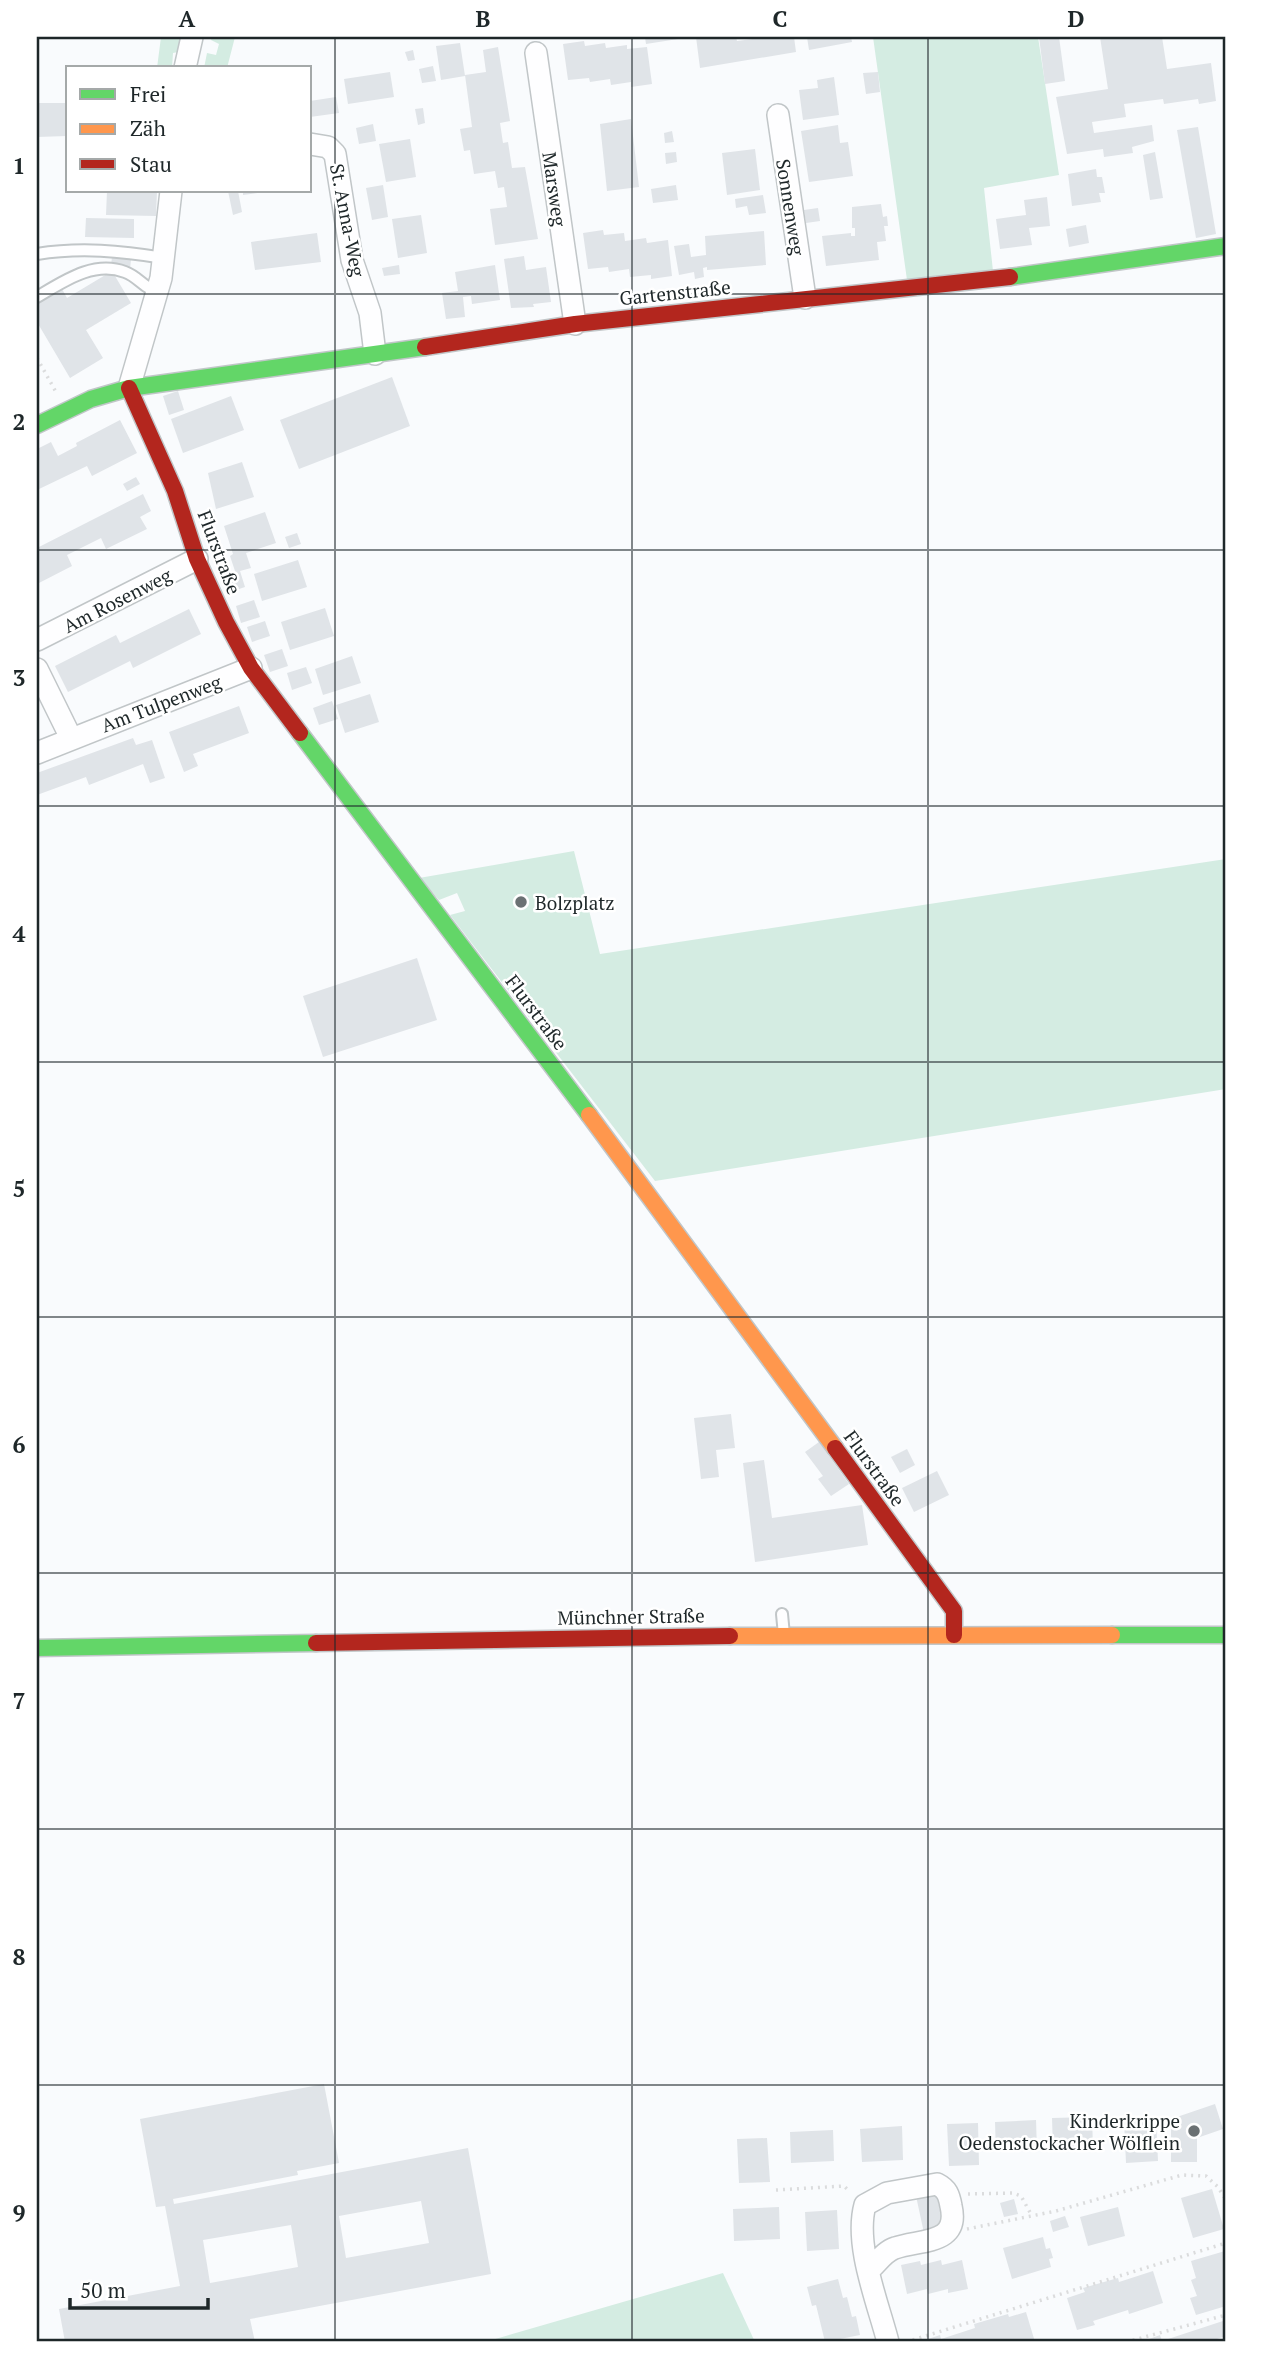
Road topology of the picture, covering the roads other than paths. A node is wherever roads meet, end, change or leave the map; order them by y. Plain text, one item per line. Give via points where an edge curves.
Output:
1 (192, 37) edge
2 (536, 53) dead end
3 (186, 66) edge
4 (778, 115) dead end
5 (312, 144) edge
6 (171, 192) edge
7 (1226, 246) edge
8 (37, 254) edge
9 (164, 258) junction
10 (158, 292) junction
11 (37, 297) edge
12 (805, 298) junction
13 (575, 324) junction
14 (375, 354) junction
15 (129, 388) junction
16 (37, 425) edge
17 (197, 559) junction
18 (37, 640) edge
19 (251, 668) junction
20 (37, 669) edge
21 (71, 738) junction
22 (37, 753) edge
23 (782, 1614) dead end
24 (954, 1635) junction
25 (1226, 1635) edge
26 (784, 1636) junction
27 (37, 1648) edge
28 (869, 2270) junction
29 (888, 2342) edge

1 - 3 street
2 - 13 street, Marsweg
4 - 12 street, Sonnenweg
5 - 14 street, St. Anna-Weg via 328,147 335,154 352,260 370,313
6 - 9 street
7 - 12 street, Gartenstraße via 1054,272
8 - 9 lane via 114,250
9 - 10 street
10 - 11 lane via 146,289 125,272 100,270 76,274
10 - 15 street
12 - 13 street, Gartenstraße
13 - 14 street, Gartenstraße
14 - 15 street, Gartenstraße
15 - 16 street, Gartenstraße via 91,399
15 - 17 street, Flurstraße via 175,491
17 - 18 street, Am Rosenweg
17 - 19 street, Flurstraße
19 - 21 street, Am Tulpenweg
19 - 24 street, Flurstraße via 672,1226 954,1611
20 - 21 street
21 - 22 street, Am Tulpenweg
23 - 26 lane
24 - 25 street, Münchner Straße
24 - 26 street, Münchner Straße
26 - 27 street, Münchner Straße via 715,1630
28 - 28 street via 861,2220 865,2205 887,2193 937,2184 944,2187 954,2220 951,2229 891,2249
28 - 29 street

